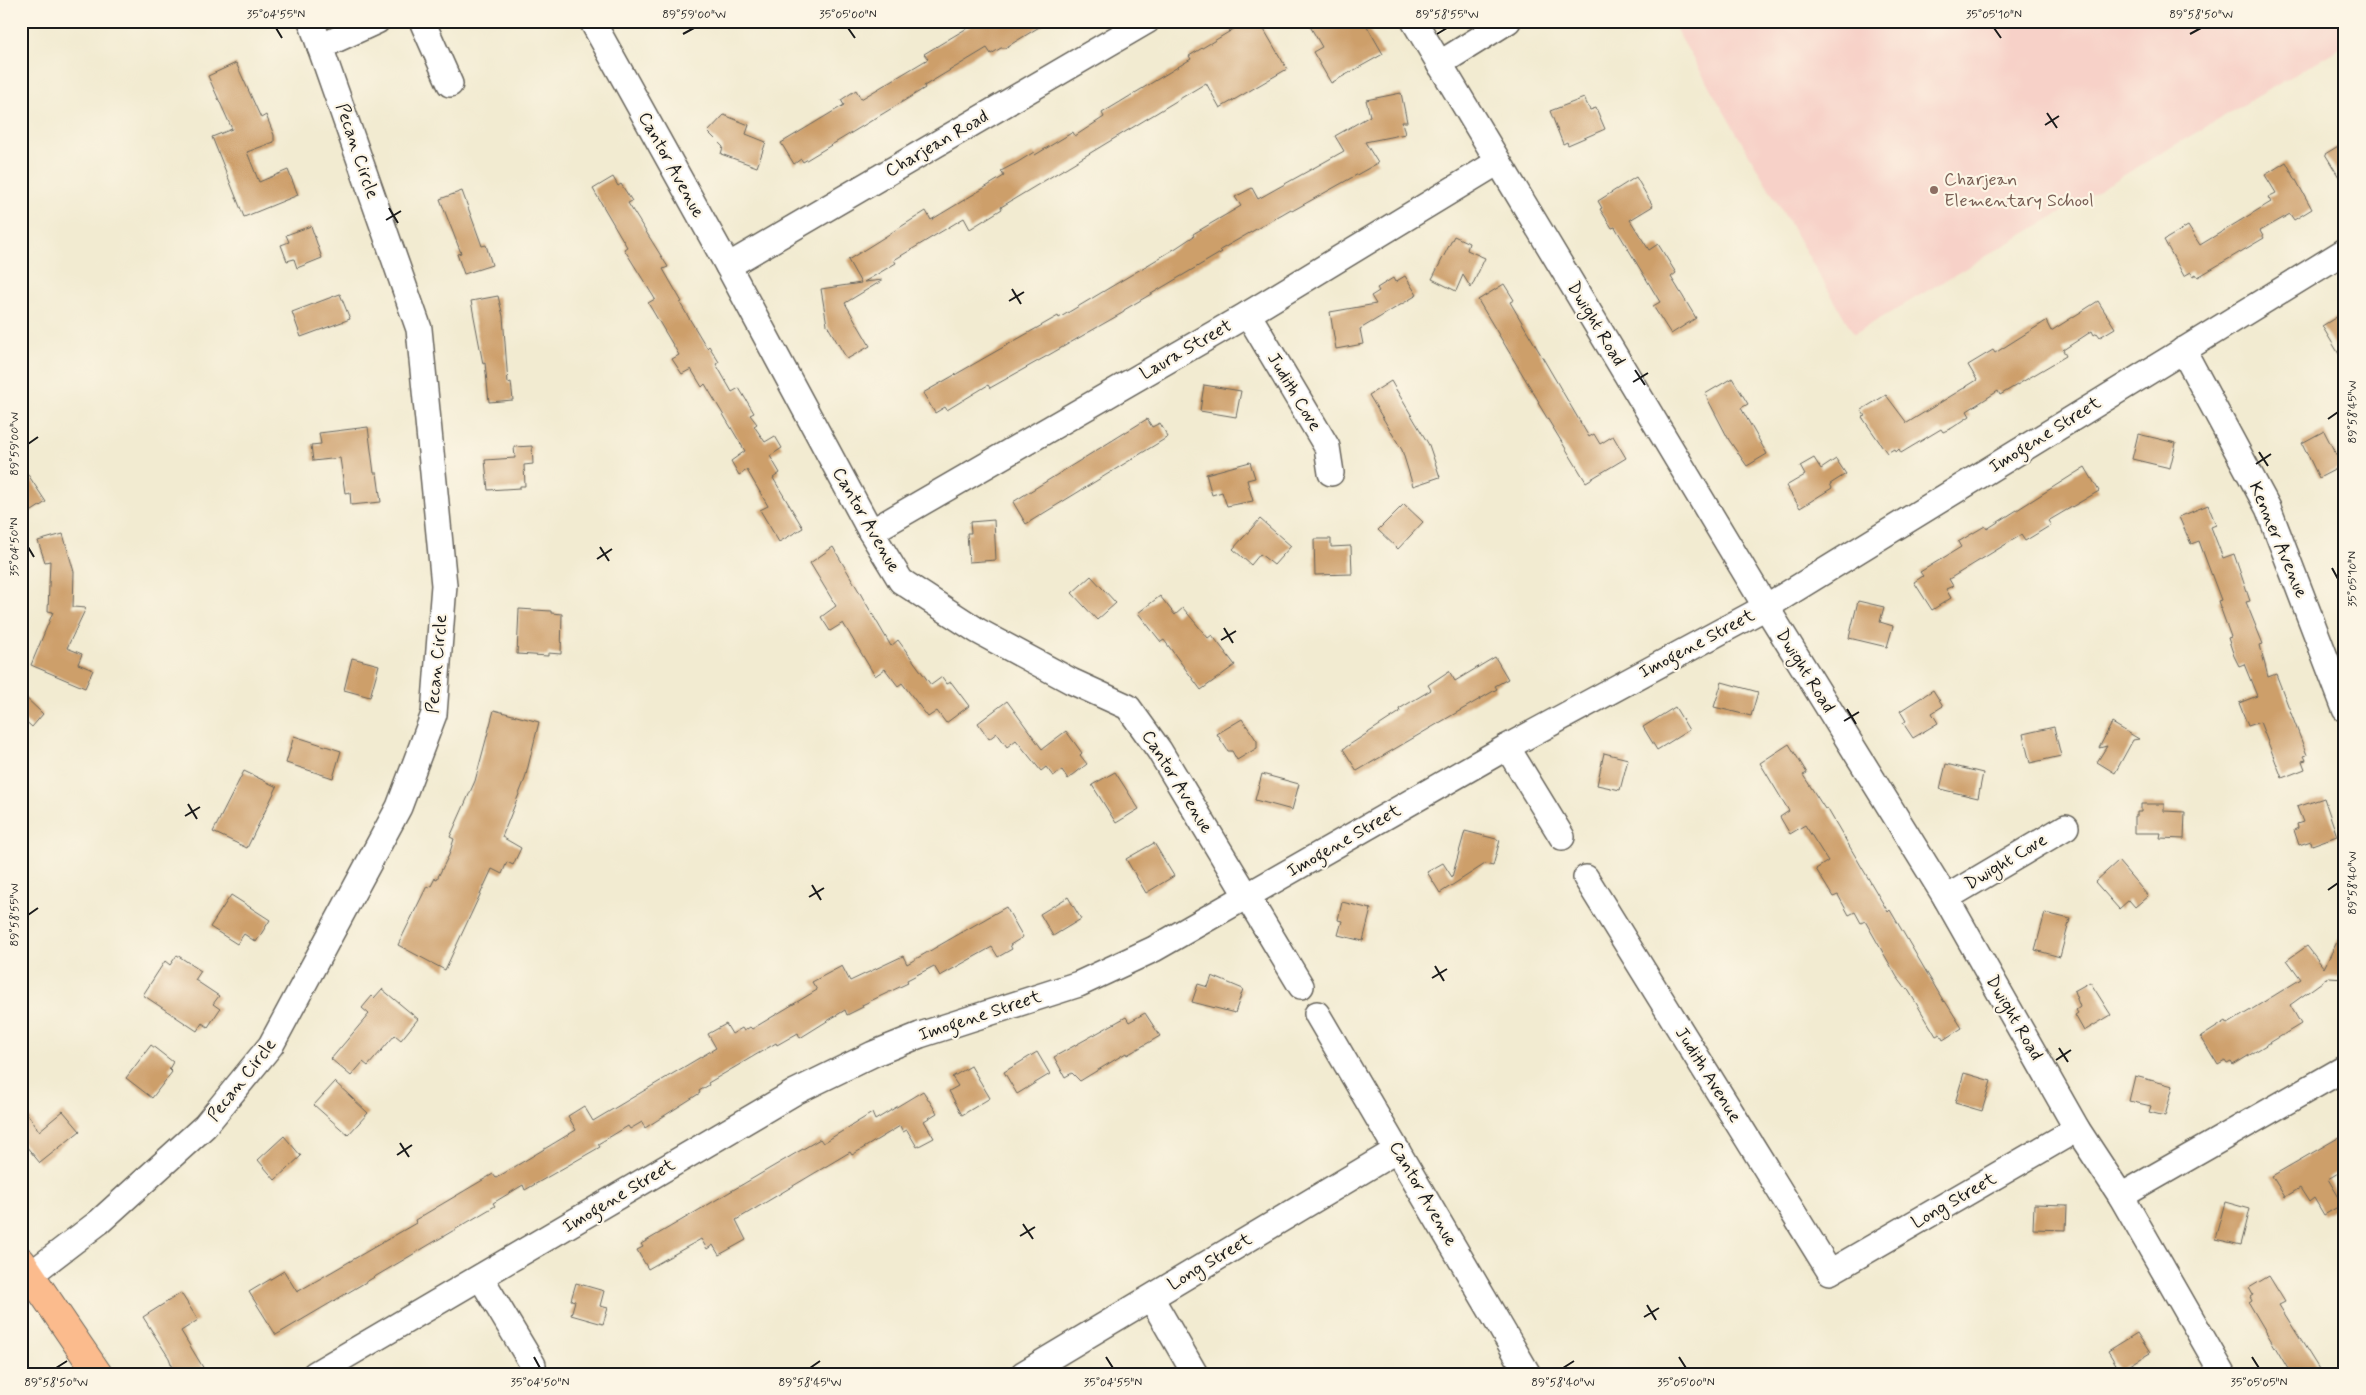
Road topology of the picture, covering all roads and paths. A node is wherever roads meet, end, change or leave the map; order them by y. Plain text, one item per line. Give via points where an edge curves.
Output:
1 (311, 21) edge
2 (377, 21) edge
3 (422, 21) edge
4 (592, 21) edge
5 (1147, 21) edge
6 (1508, 21) edge
7 (1418, 23) edge
8 (320, 47) junction
9 (1439, 64) junction
10 (450, 84) dead end
11 (1498, 162) junction
12 (2345, 251) edge
13 (728, 266) junction
14 (1248, 314) junction
15 (2183, 350) junction
16 (1331, 473) dead end
17 (871, 532) junction
18 (1766, 607) junction
19 (2345, 709) edge
20 (1507, 746) junction
21 (2066, 826) dead end
22 (1562, 837) dead end
23 (1586, 878) dead end
24 (1249, 896) junction
25 (1946, 898) junction
26 (1301, 986) dead end
27 (1317, 1014) dead end
28 (2345, 1068) edge
29 (2078, 1129) junction
30 (1397, 1150) junction
31 (2121, 1196) junction
32 (26, 1267) edge
33 (1830, 1272) joint
34 (481, 1278) junction
35 (1152, 1298) junction
36 (532, 1365) dead end
37 (98, 1374) edge
38 (315, 1374) edge
39 (1023, 1374) edge
40 (1195, 1374) edge
41 (1528, 1374) edge
42 (2223, 1374) edge

1 - 8 street, Pecan Circle
2 - 8 street
3 - 10 street
4 - 13 street, Cantor Avenue
5 - 13 street, Charjean Road
6 - 9 street
7 - 9 street, Dwight Road
8 - 32 street, Pecan Circle via 419,329 444,585 434,714 400,807 272,1045 206,1126 99,1222
9 - 11 street, Dwight Road
11 - 14 street, Laura Street
11 - 18 street, Dwight Road
12 - 15 street, Imogene Street
13 - 17 street, Cantor Avenue
14 - 16 street, Judith Cove via 1327,447
14 - 17 street, Laura Street
15 - 18 street, Imogene Street
15 - 19 street, Kenner Avenue via 2268,508
17 - 24 street, Cantor Avenue via 901,580 978,631 1071,681 1128,707 1159,750
18 - 20 street, Imogene Street
18 - 25 street, Dwight Road
20 - 22 street
20 - 24 street, Imogene Street
21 - 25 street, Dwight Cove
23 - 33 street, Judith Avenue
24 - 26 street, Cantor Avenue
24 - 34 street, Imogene Street via 1154,949 1079,984 920,1035 834,1072
25 - 29 street, Dwight Road
27 - 30 street, Cantor Avenue
28 - 31 street
29 - 31 street, Dwight Road
29 - 33 street, Long Street
30 - 35 street, Long Street
30 - 41 street, Cantor Avenue
31 - 42 street, Dwight Road
32 - 37 main road
34 - 36 street
34 - 38 street, Imogene Street
35 - 39 street, Long Street
35 - 40 street

